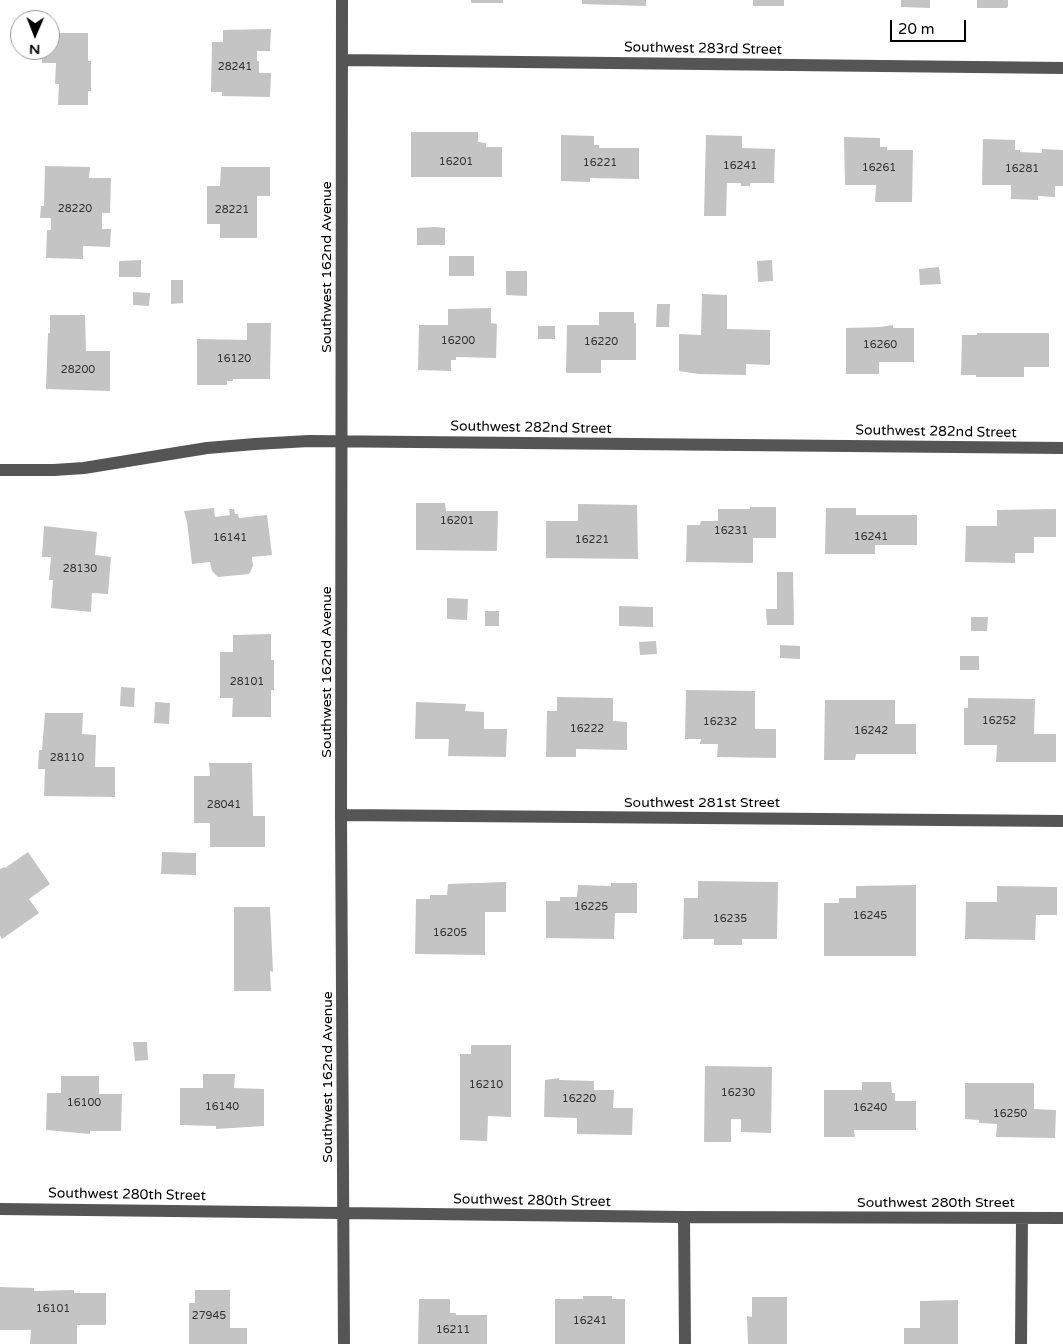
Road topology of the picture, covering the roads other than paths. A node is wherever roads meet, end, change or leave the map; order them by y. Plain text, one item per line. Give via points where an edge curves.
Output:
1 (342, 0) edge
2 (342, 60) junction
3 (1063, 68) edge
4 (342, 441) junction
5 (1063, 448) edge
6 (0, 470) edge
7 (341, 815) junction
8 (1063, 821) edge
9 (0, 1209) edge
10 (344, 1214) junction
11 (684, 1217) junction
12 (1022, 1218) junction
13 (1063, 1218) edge
14 (344, 1344) edge
15 (685, 1344) edge
16 (1020, 1344) edge

1 - 2 street, Southwest 162nd Avenue
2 - 3 street, Southwest 283rd Street
2 - 4 street, Southwest 162nd Avenue
4 - 5 street, Southwest 282nd Street
4 - 6 street, Southwest 282nd Street via 207,448 84,468
4 - 7 street, Southwest 162nd Avenue
7 - 8 street, Southwest 281st Street
7 - 10 street, Southwest 162nd Avenue
9 - 10 street, Southwest 280th Street
10 - 11 street, Southwest 280th Street
10 - 14 street, Southwest 162nd Avenue
11 - 12 street, Southwest 280th Street
11 - 15 street
12 - 13 street, Southwest 280th Street
12 - 16 street

